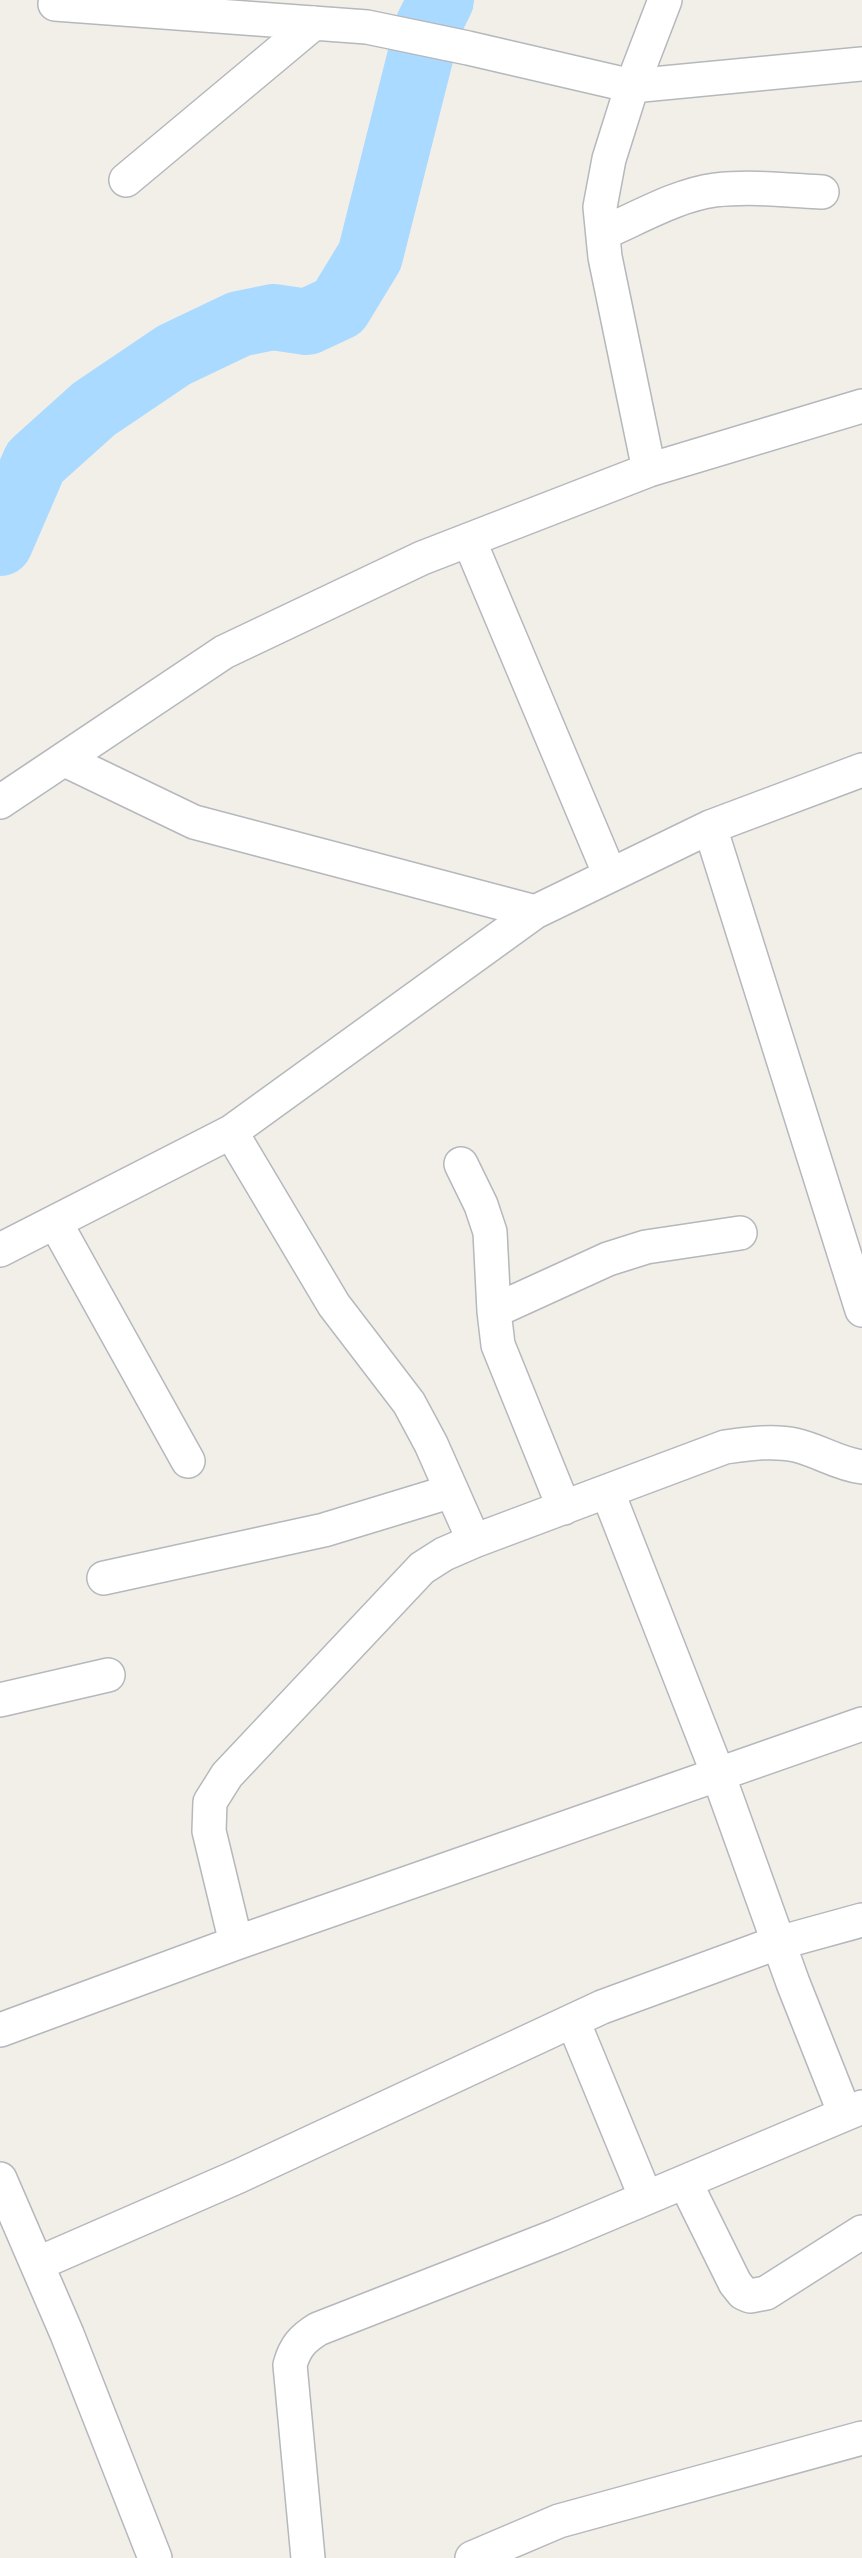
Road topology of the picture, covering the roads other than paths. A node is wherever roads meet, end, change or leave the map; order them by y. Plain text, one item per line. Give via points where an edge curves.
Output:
1 (665, 0) edge
2 (55, 4) dead end
3 (198, 7) edge
4 (314, 23) junction
5 (862, 64) edge
6 (632, 87) junction
7 (126, 180) dead end
8 (822, 192) dead end
9 (603, 234) junction
10 (862, 406) edge
11 (649, 470) junction
12 (469, 540) junction
13 (65, 760) junction
14 (862, 770) edge
15 (0, 802) edge
16 (710, 827) junction
17 (610, 875) junction
18 (535, 912) junction
19 (231, 1132) junction
20 (461, 1164) dead end
21 (55, 1221) junction
22 (740, 1233) dead end
23 (0, 1250) edge
24 (862, 1310) edge
25 (494, 1311) junction
26 (188, 1461) dead end
27 (862, 1467) edge
28 (452, 1491) junction
29 (608, 1493) junction
30 (564, 1508) junction
31 (474, 1541) junction
32 (104, 1578) dead end
33 (108, 1675) dead end
34 (0, 1700) edge
35 (862, 1724) edge
36 (718, 1773) junction
37 (862, 1920) edge
38 (236, 1943) junction
39 (779, 1944) junction
40 (573, 2021) junction
41 (0, 2030) edge
42 (853, 2111) edge
43 (0, 2179) edge
44 (685, 2182) junction
45 (646, 2198) junction
46 (862, 2232) edge
47 (37, 2264) junction
48 (862, 2438) edge
49 (155, 2558) edge
50 (308, 2558) edge
51 (472, 2558) edge

1 - 6 street
2 - 3 street
3 - 4 street
4 - 6 street via 367,27
4 - 7 street
5 - 6 street
6 - 9 street via 609,159 600,207
8 - 9 street via 714,190 684,198
9 - 11 street
10 - 11 street
11 - 12 street
12 - 13 street via 422,558 224,652
12 - 17 street
13 - 15 street
13 - 18 street via 194,822
14 - 16 street
16 - 17 street
16 - 24 street
17 - 18 street
18 - 19 street
19 - 21 street
19 - 28 street via 334,1305 409,1403
20 - 25 street via 490,1232
21 - 23 street
21 - 26 street
22 - 25 street via 646,1247 608,1259
25 - 30 street via 498,1345 509,1376
27 - 29 street via 795,1445 754,1443 725,1447
28 - 31 street
28 - 32 street via 324,1530
29 - 30 street
29 - 36 street
30 - 31 street
31 - 38 street via 422,1568 227,1775 210,1802 210,1831
33 - 34 street
35 - 36 street
36 - 38 street
36 - 39 street
37 - 39 street
38 - 41 street
39 - 40 street
39 - 42 street
40 - 45 street
40 - 47 street
42 - 44 street
43 - 47 street
44 - 45 street
44 - 46 street via 735,2283 750,2296 775,2288
45 - 50 street via 303,2338 290,2365
47 - 49 street
48 - 51 street via 559,2522

